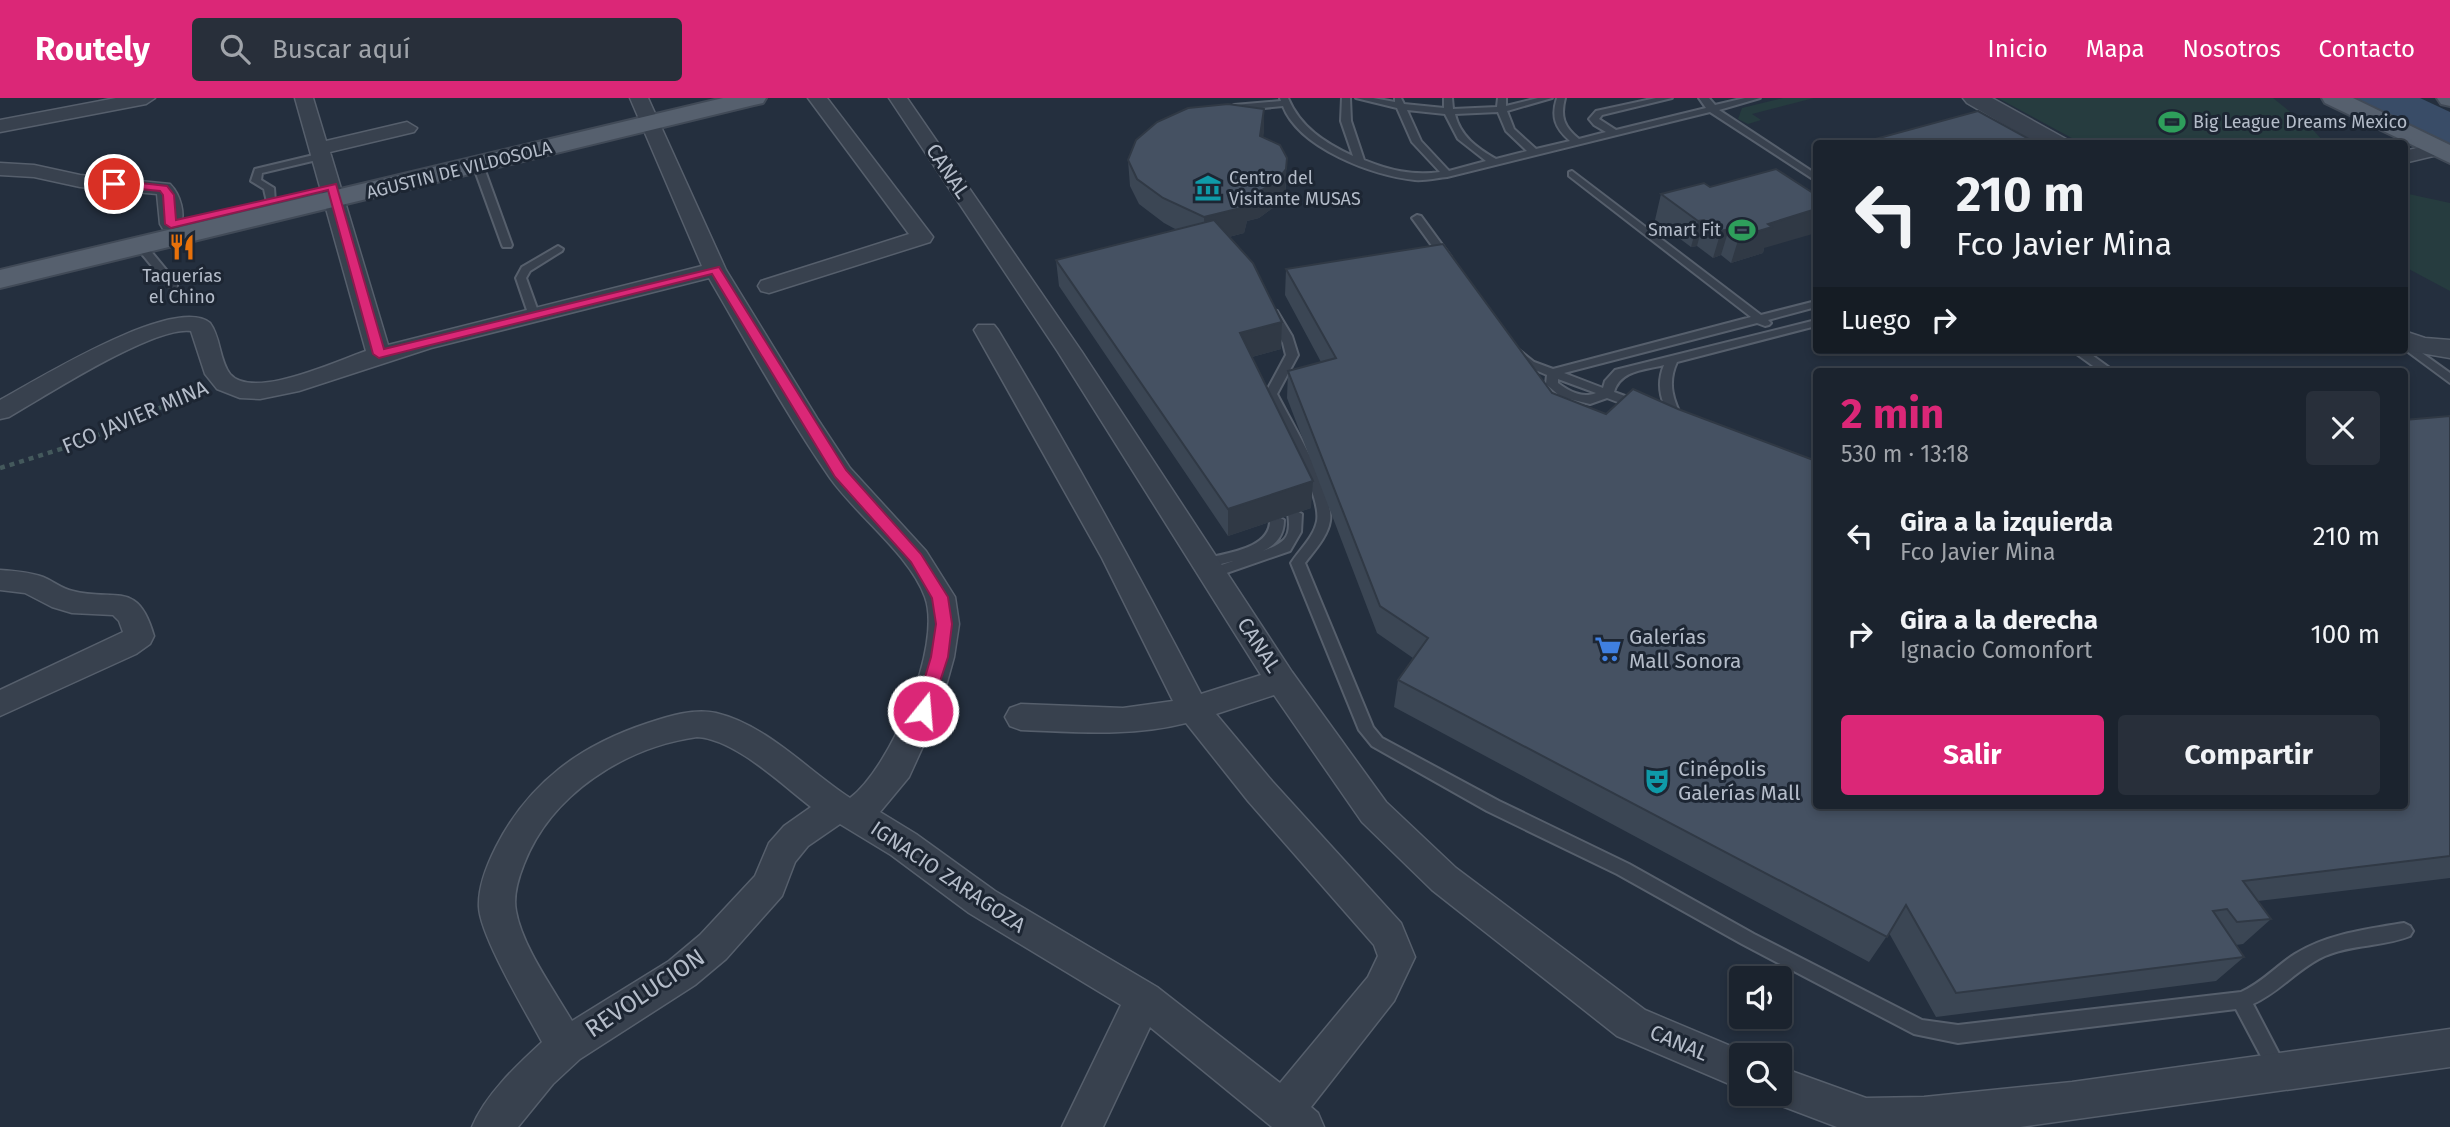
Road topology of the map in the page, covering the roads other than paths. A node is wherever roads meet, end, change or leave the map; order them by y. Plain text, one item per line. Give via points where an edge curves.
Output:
1 (146, 98) edge
2 (304, 98) edge
3 (699, 98) edge
4 (754, 98) edge
5 (817, 98) edge
6 (898, 98) edge
7 (1346, 98) edge
8 (1360, 98) edge
9 (1448, 98) edge
10 (1502, 98) edge
11 (1548, 98) edge
12 (1561, 98) edge
13 (1668, 98) edge
14 (1703, 98) edge
15 (1756, 98) edge
16 (1975, 98) edge
17 (2334, 98) edge
18 (1284, 100) edge
19 (1398, 102) edge
20 (1234, 108) edge
21 (1500, 109) junction
22 (1711, 109) junction
23 (644, 111) edge
24 (1448, 111) junction
25 (0, 126) edge
26 (407, 128) dead end
27 (1615, 133) junction
28 (2050, 140) edge
29 (1578, 142) junction
30 (321, 152) junction
31 (1534, 152) junction
32 (2444, 152) edge
33 (2408, 156) edge
34 (1359, 160) junction
35 (1494, 162) junction
36 (478, 165) junction
37 (0, 169) edge
38 (1447, 174) junction
39 (1572, 174) dead end
40 (1813, 176) edge
41 (334, 193) junction
42 (271, 200) junction
43 (1417, 218) dead end
44 (171, 224) junction
45 (508, 245) dead end
46 (141, 246) junction
47 (558, 249) dead end
48 (0, 265) edge
49 (715, 270) junction
50 (1454, 270) edge
51 (0, 279) edge
52 (173, 285) dead end
53 (769, 286) dead end
54 (1268, 303) edge
55 (1813, 305) edge
56 (533, 314) junction
57 (1760, 319) junction
58 (1813, 324) edge
59 (986, 330) dead end
60 (1776, 333) junction
61 (2408, 343) edge
62 (1510, 345) edge
63 (2408, 345) edge
64 (2446, 351) edge
65 (379, 354) junction
66 (2083, 354) edge
67 (1673, 359) junction
68 (2104, 368) edge
69 (1553, 372) junction
70 (2450, 379) edge
71 (1608, 393) junction
72 (0, 411) edge
73 (1295, 514) edge
74 (1277, 520) edge
75 (1208, 568) junction
76 (0, 580) edge
77 (1282, 680) junction
78 (0, 705) edge
79 (1193, 709) junction
80 (1021, 717) dead end
81 (845, 811) junction
82 (2404, 931) dead end
83 (1144, 999) junction
84 (2241, 1000) junction
85 (566, 1046) junction
86 (2450, 1048) edge
87 (1729, 1065) edge
88 (2280, 1073) junction
89 (1792, 1090) edge
90 (1294, 1119) edge
91 (492, 1127) edge
92 (1082, 1127) edge

1 - 25 street
2 - 30 street
3 - 23 main road, AGUSTIN DE VILDOSOLA
4 - 23 main road, AGUSTIN DE VILDOSOLA
5 - 53 street via 922,237
6 - 75 street, CANAL via 1070,352
7 - 34 lane via 1346,121
8 - 19 lane
9 - 24 lane
10 - 21 lane
11 - 21 lane
12 - 29 lane via 1556,117 1559,127
13 - 27 lane via 1597,114 1597,123
14 - 22 lane
15 - 22 lane
16 - 28 street
17 - 32 main road
18 - 20 lane
18 - 34 lane via 1287,110 1309,134
19 - 24 lane
19 - 38 lane via 1418,142
21 - 24 lane
21 - 31 lane via 1511,133
22 - 27 lane
22 - 40 lane
23 - 36 main road, AGUSTIN DE VILDOSOLA
23 - 41 main road, AGUSTIN DE VILDOSOLA
23 - 49 street, IGNACIO ZARAGOZA
24 - 35 lane via 1461,139
26 - 30 street
27 - 29 lane
29 - 31 lane
30 - 41 street
30 - 42 lane via 258,171 256,181 269,188
31 - 35 lane
32 - 33 street
34 - 38 lane via 1413,177
35 - 38 lane
36 - 41 main road, AGUSTIN DE VILDOSOLA
36 - 45 lane
37 - 44 street via 163,188 169,195
39 - 57 lane
41 - 42 main road, AGUSTIN DE VILDOSOLA
41 - 46 main road, AGUSTIN DE VILDOSOLA
41 - 65 street
42 - 44 main road, AGUSTIN DE VILDOSOLA
43 - 50 lane
44 - 48 main road, AGUSTIN DE VILDOSOLA
46 - 51 main road, AGUSTIN DE VILDOSOLA
46 - 52 lane
47 - 56 lane via 526,269 521,278
49 - 56 street, FCO JAVIER MINA
49 - 81 street, IGNACIO ZARAGOZA via 841,474 916,558 940,597 944,624 923,711 897,768 880,791
54 - 84 lane via 1292,351 1292,359 1277,376 1271,394 1324,512 1320,529 1298,562 1367,730 1377,742 1920,1028 1958,1034
55 - 57 lane
56 - 65 street, FCO JAVIER MINA
57 - 60 lane
57 - 69 lane
58 - 60 lane
59 - 79 street via 1116,558
60 - 67 lane
61 - 64 street
62 - 69 lane via 1530,363
63 - 70 lane
65 - 72 street, FCO JAVIER MINA via 274,389 246,391 223,380 209,362 202,327 185,322 139,338
66 - 68 lane
67 - 71 lane via 1619,373
67 - 71 lane via 1663,386 1666,401 1685,425
69 - 71 lane via 1552,384 1565,394 1590,400
73 - 75 lane via 1293,539 1285,548
74 - 75 lane via 1277,536 1264,546
75 - 77 street, CANAL
76 - 78 street via 30,583 68,602 123,607 135,618 139,636
77 - 79 street
77 - 87 street, CANAL via 1374,812 1417,856 1632,1023
79 - 80 street via 1119,720
79 - 90 street via 1388,934 1397,957 1381,989
81 - 83 street, IGNACIO ZARAGOZA via 926,858 1028,932
81 - 85 street, REVOLUCION via 796,836 781,854 769,886 713,947 682,973
81 - 85 street via 736,735 714,725 696,724 645,737 566,780 512,850 500,883 497,910 524,975
82 - 84 lane via 2326,946 2257,995
83 - 90 street, IGNACIO ZARAGOZA
83 - 92 street
84 - 88 lane
85 - 91 street, REVOLUCION
86 - 88 street
88 - 89 street via 1924,1117 1866,1118

